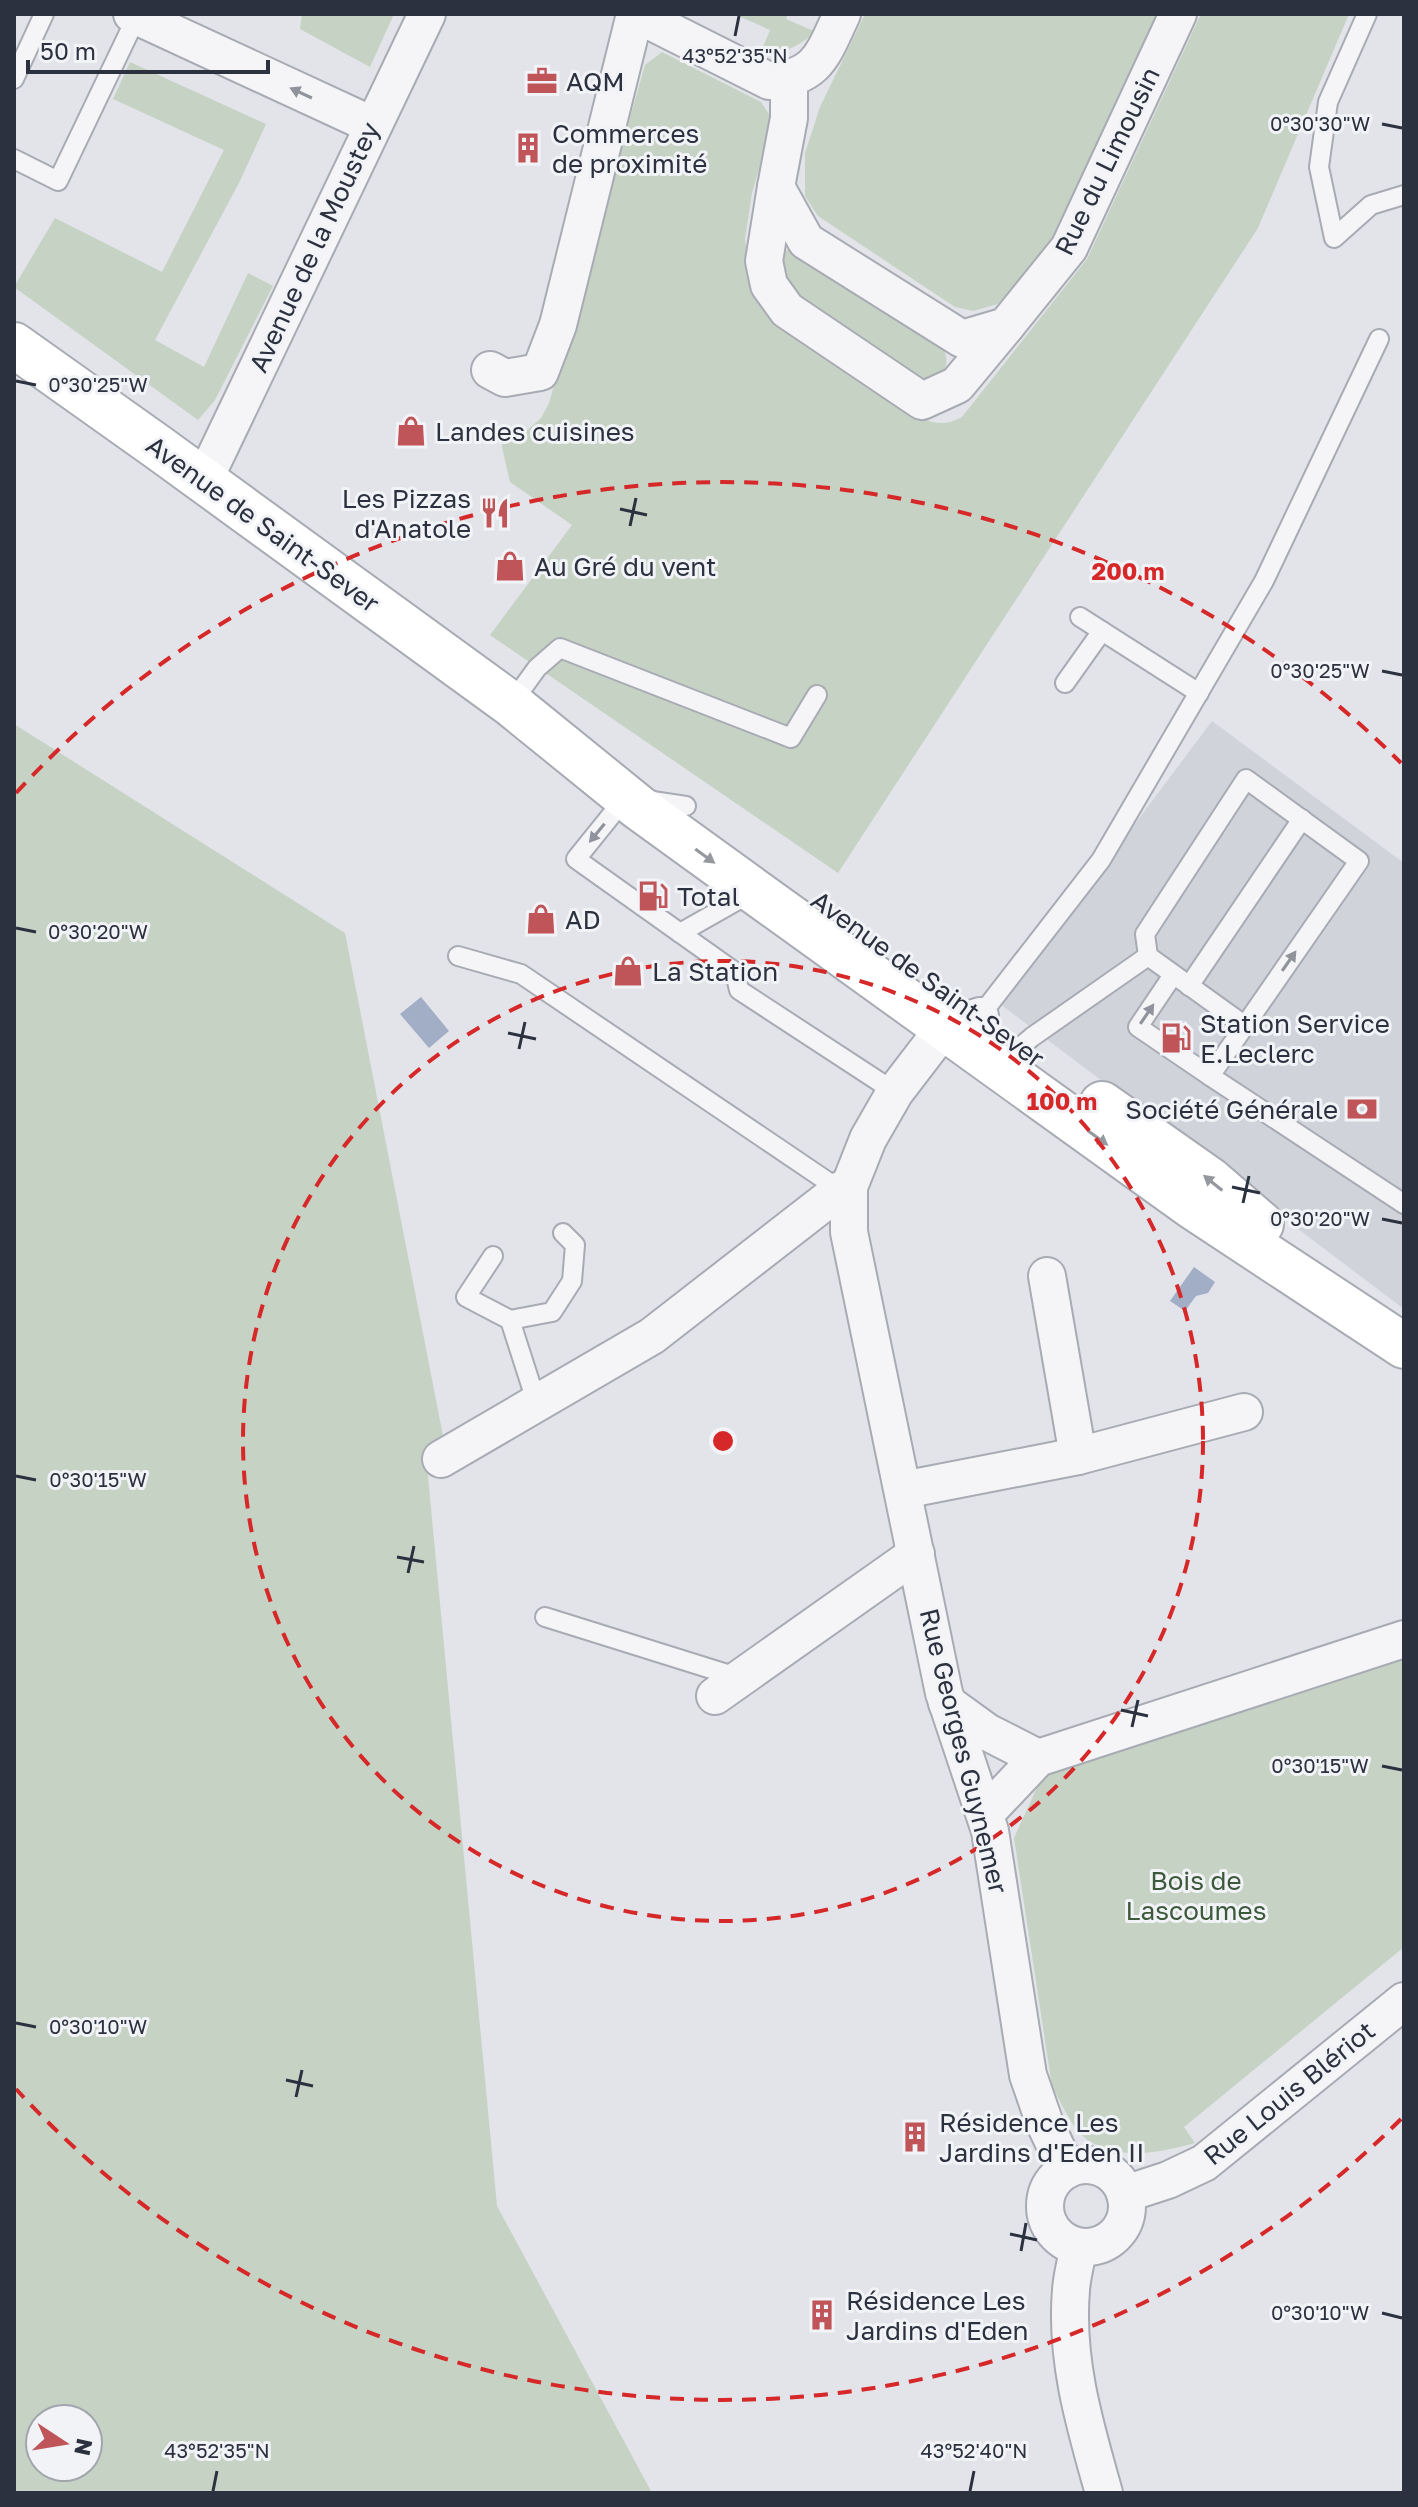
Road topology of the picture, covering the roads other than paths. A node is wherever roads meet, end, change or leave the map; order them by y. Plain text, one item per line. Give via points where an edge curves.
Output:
1 (44, 14) edge
2 (427, 14) edge
3 (636, 14) edge
4 (842, 14) edge
5 (1178, 14) edge
6 (1367, 14) edge
7 (135, 15) edge
8 (14, 79) edge
9 (789, 79) junction
10 (372, 125) junction
11 (14, 159) edge
12 (776, 187) junction
13 (1404, 195) edge
14 (1006, 326) junction
15 (1379, 339) dead end
16 (14, 345) edge
17 (490, 370) dead end
18 (204, 480) junction
19 (1080, 617) dead end
20 (1102, 631) junction
21 (1065, 683) dead end
22 (1199, 693) junction
23 (817, 695) dead end
24 (511, 704) junction
25 (626, 797) junction
26 (686, 806) junction
27 (1302, 819) junction
28 (754, 891) junction
29 (680, 933) junction
30 (458, 956) dead end
31 (1148, 956) junction
32 (1173, 975) junction
33 (1189, 986) junction
34 (962, 1022) junction
35 (1244, 1025) junction
36 (1010, 1056) junction
37 (1210, 1076) junction
38 (895, 1092) junction
39 (844, 1189) junction
40 (1404, 1204) edge
41 (563, 1233) dead end
42 (493, 1256) dead end
43 (1047, 1276) dead end
44 (510, 1320) junction
45 (1402, 1345) edge
46 (537, 1404) junction
47 (1244, 1412) dead end
48 (1078, 1456) junction
49 (441, 1459) dead end
50 (903, 1490) junction
51 (916, 1554) junction
52 (545, 1617) dead end
53 (1404, 1639) edge
54 (728, 1687) joint
55 (947, 1703) junction
56 (1038, 1758) junction
57 (986, 1813) junction
58 (1404, 2001) edge
59 (1067, 2170) junction
60 (1125, 2194) junction
61 (1079, 2247) junction
62 (1104, 2493) edge

1 - 8 lane
2 - 10 street, Avenue de la Moustey
3 - 9 street via 769,81
3 - 17 street via 558,325 540,372 505,378
4 - 9 street via 812,68
5 - 14 street, Rue du Limousin via 1069,248
6 - 13 lane via 1328,102 1319,167 1334,238 1371,205
10 -> 7 street
7 - 11 lane via 58,181
9 - 12 street via 789,118
10 - 18 street, Avenue de la Moustey
12 - 14 street via 806,241 962,339
12 - 14 street, Rue du Limousin via 764,261 769,285 787,310 922,401 957,385
15 - 22 lane via 1264,581
16 - 18 main road, Avenue de Saint-Sever
18 - 24 main road, Avenue de Saint-Sever
19 - 20 lane
20 - 21 lane
20 - 22 lane
22 - 34 lane via 1101,860
23 - 24 lane via 791,738 560,648 537,668
24 - 25 main road, Avenue de Saint-Sever
24 - 26 main road, Avenue de Saint-Sever
25 - 26 lane
25 -> 28 main road, Avenue de Saint-Sever
25 -> 29 lane via 576,859
26 - 34 main road, Avenue de Saint-Sever
27 - 31 lane via 1246,779 1145,934
27 - 33 lane
35 -> 27 lane via 1359,861
28 - 29 lane
28 - 34 main road, Avenue de Saint-Sever
29 - 38 lane via 735,972 739,990
30 - 39 lane via 521,974
31 - 32 lane
31 - 36 lane
32 - 33 lane
37 -> 32 lane via 1138,1027
33 - 35 lane
34 - 36 main road, Avenue de Saint-Sever
34 - 38 street
35 - 37 lane
36 - 45 main road, Avenue de Saint-Sever via 1193,1207
37 - 40 lane
38 - 39 street
39 - 46 street via 652,1336
39 - 50 street, Rue Georges Guynemer
41 - 44 lane via 575,1245 572,1281 552,1312
42 - 44 lane via 466,1297
43 - 48 street
44 - 46 lane
46 - 49 street
47 - 48 street
48 - 50 street
50 - 51 street, Rue Georges Guynemer
51 - 54 street
51 - 55 street, Rue Georges Guynemer
52 - 54 lane
53 - 56 street
55 - 56 street via 987,1732
55 - 57 street, Rue Georges Guynemer
56 - 57 street
57 - 59 street, Rue Georges Guynemer via 1028,2075
58 - 60 street, Rue Louis Blériot via 1204,2163
59 - 60 street via 1080,2165 1108,2171
59 - 61 street via 1048,2191 1047,2220 1055,2232
60 - 61 street via 1127,2208 1117,2233 1106,2242
61 - 62 street via 1071,2287 1070,2350

